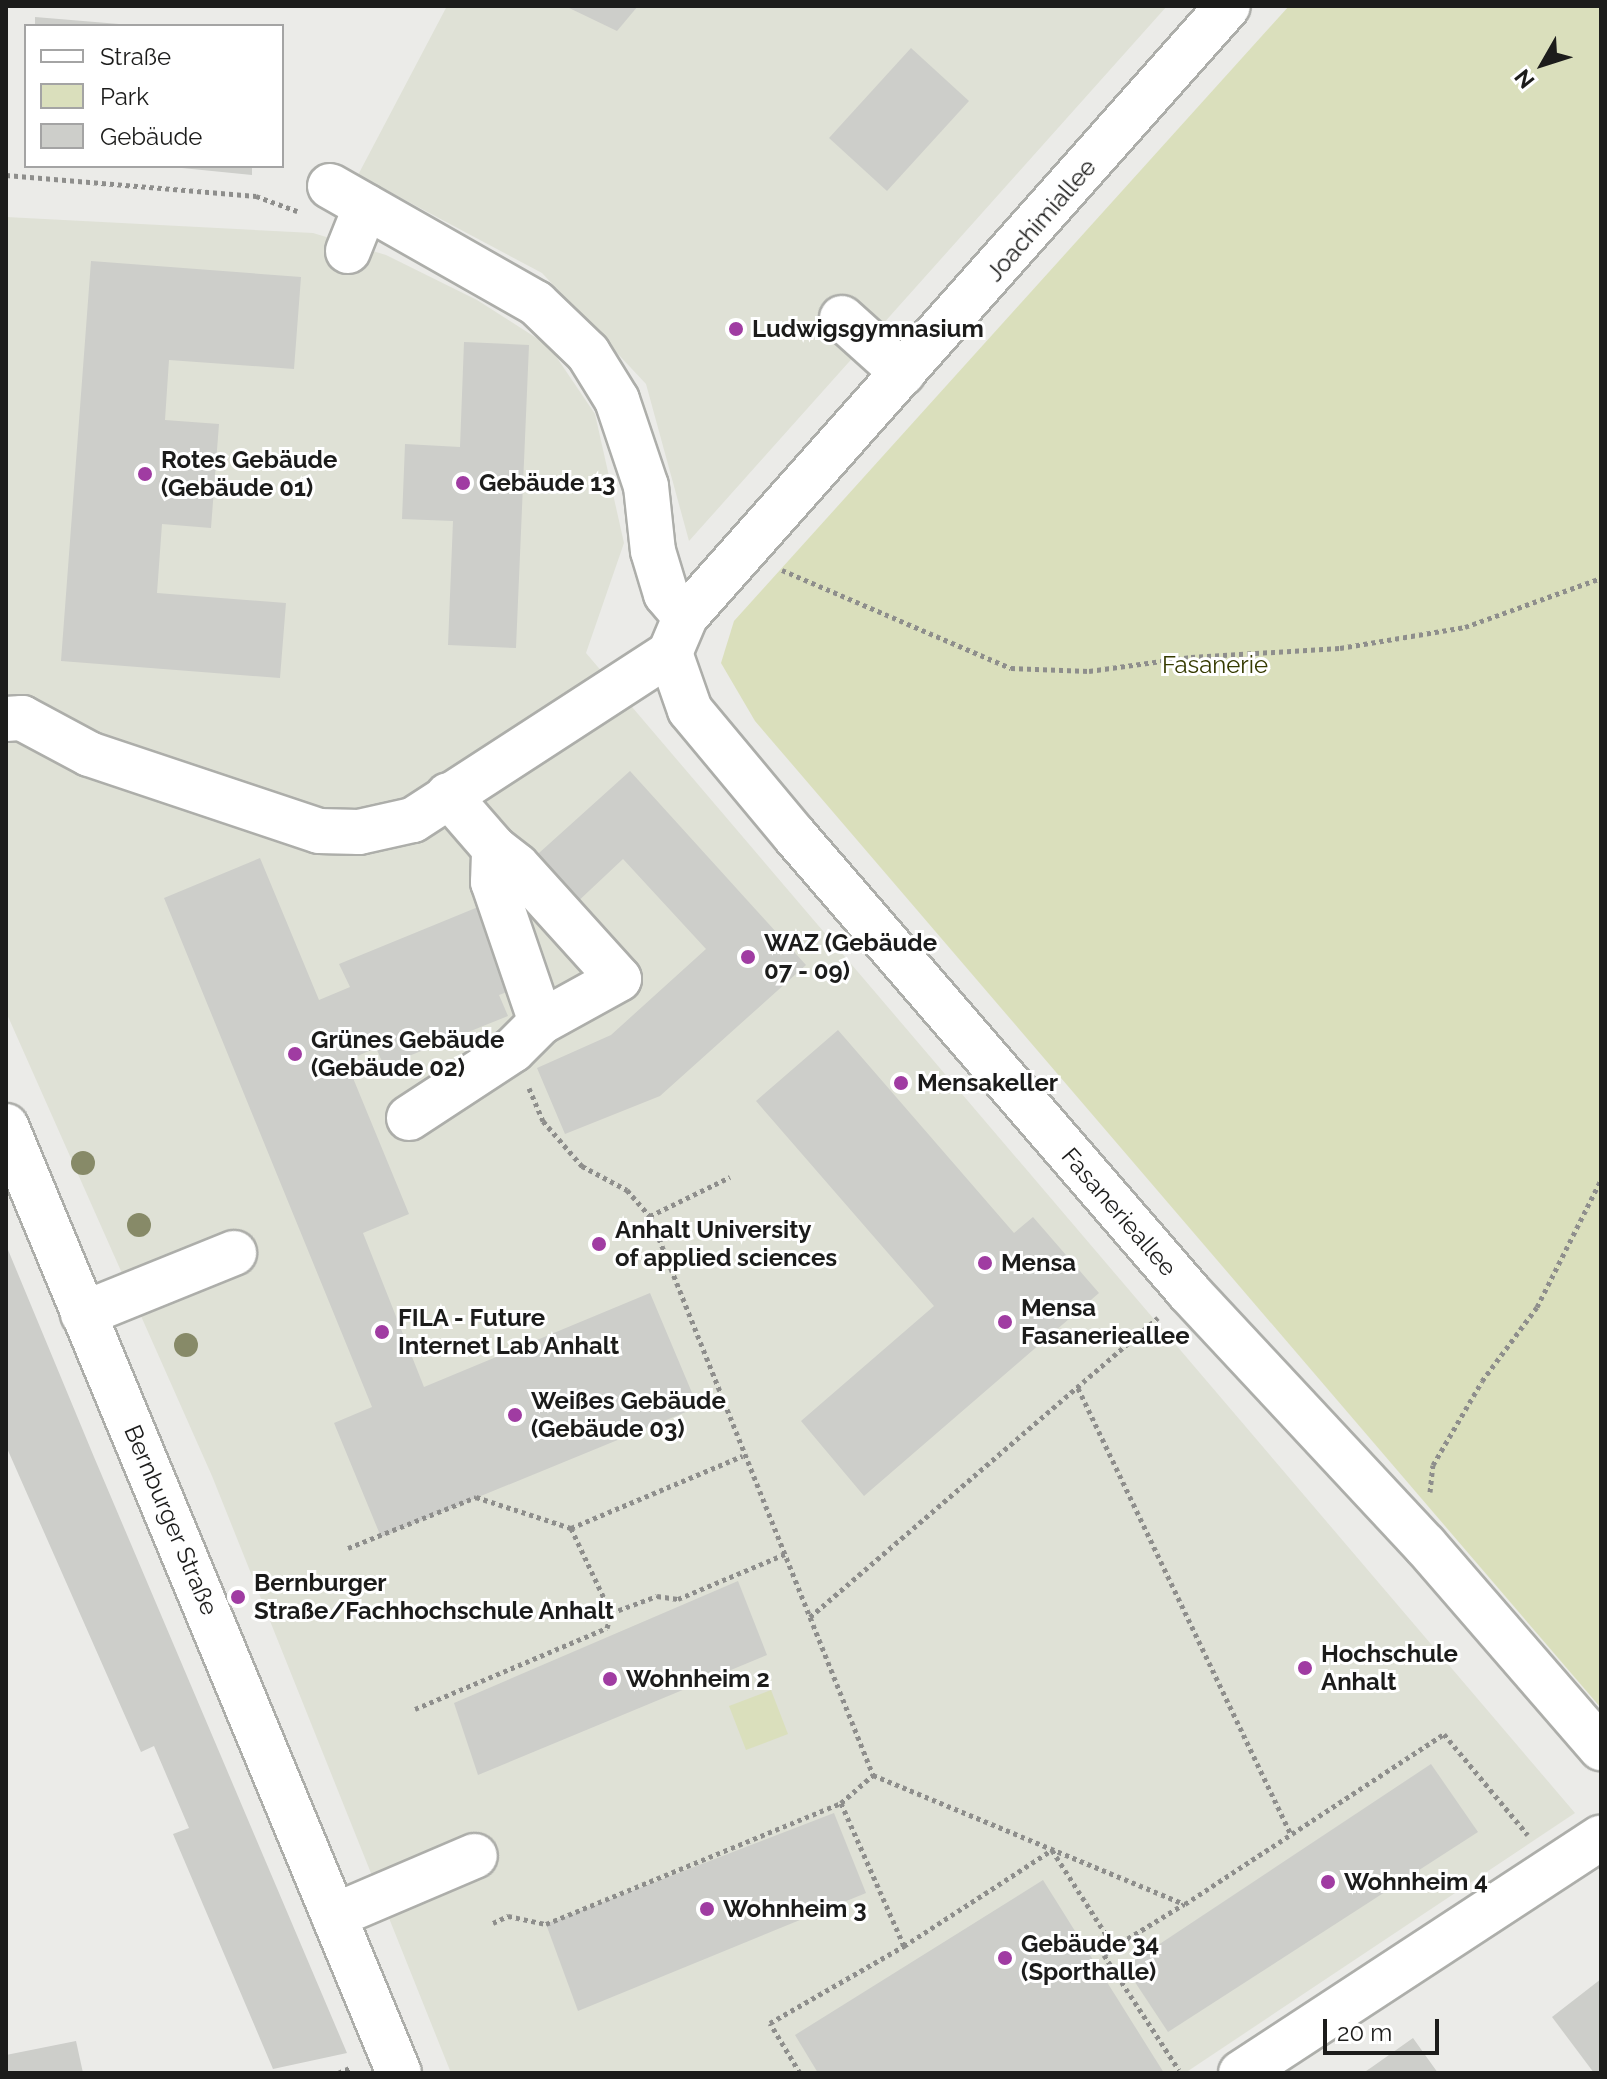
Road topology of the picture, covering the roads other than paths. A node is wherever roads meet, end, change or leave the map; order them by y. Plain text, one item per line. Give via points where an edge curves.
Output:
1 (1228, 6) edge
2 (350, 220) road end
3 (842, 318) dead end
4 (903, 373) junction
5 (678, 635) junction
6 (14, 718) edge
7 (448, 795) junction
8 (494, 848) junction
9 (527, 1036) junction
10 (409, 1118) dead end
11 (6, 1126) edge
12 (234, 1253) dead end
13 (83, 1314) junction
14 (1601, 1748) edge
15 (1601, 1837) edge
16 (475, 1856) dead end
17 (334, 1916) junction
18 (399, 2073) edge
19 (1241, 2073) edge

1 - 4 street, Joachimiallee
2 - 5 street, Fasanerieallee via 536,303 588,353 617,400 646,486 653,551
3 - 4 street
4 - 5 street, Joachimiallee via 751,543
5 - 7 street, Joachimiallee
5 - 14 street, Fasanerieallee via 690,710 1189,1292 1425,1545
6 - 7 street, Joachimiallee via 89,754 319,831 359,832 413,820
7 - 8 street
8 - 9 street via 493,882
8 - 9 street via 517,866 619,979
9 - 10 street
11 - 13 street, Bernburger Straße
12 - 13 street
13 - 17 street, Bernburger Straße
15 - 19 street
16 - 17 street
17 - 18 street, Bernburger Straße

